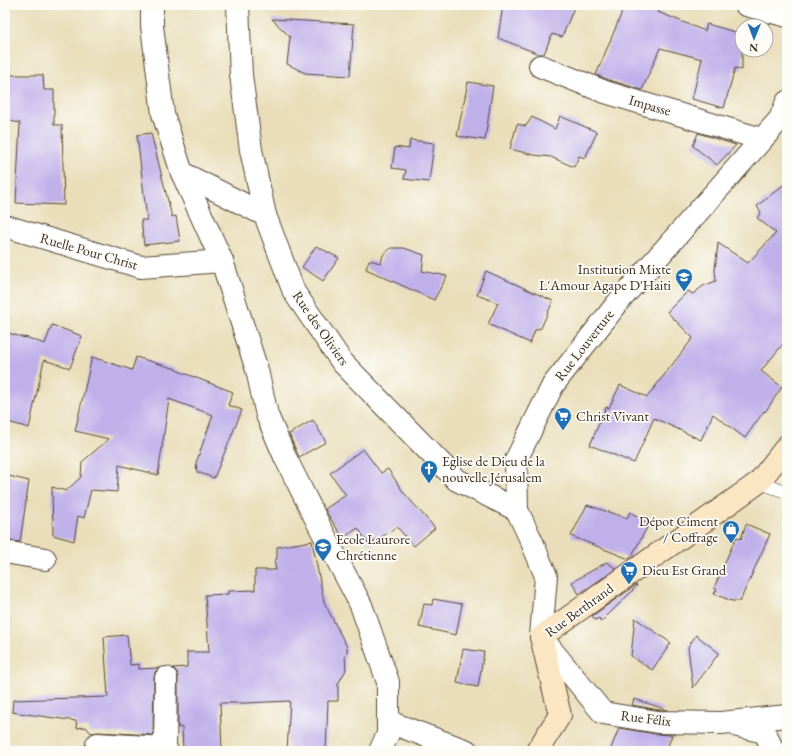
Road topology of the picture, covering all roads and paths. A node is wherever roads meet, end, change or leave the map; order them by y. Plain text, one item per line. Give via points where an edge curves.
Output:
1 (152, 5) edge
2 (238, 5) edge
3 (746, 5) edge
4 (787, 16) edge
5 (540, 66) dead end
6 (787, 102) edge
7 (762, 139) junction
8 (182, 173) junction
9 (265, 215) junction
10 (5, 226) edge
11 (222, 261) junction
12 (787, 446) edge
13 (758, 482) junction
14 (787, 492) edge
15 (517, 510) junction
16 (5, 552) edge
17 (45, 559) dead end
18 (541, 637) junction
19 (166, 678) dead end
20 (787, 716) edge
21 (389, 722) junction
22 (721, 723) junction
23 (97, 744) dead end
24 (166, 749) edge
25 (380, 751) edge
26 (467, 751) edge
27 (537, 751) edge
28 (773, 751) edge

1 - 8 street via 152,26 163,114
2 - 9 street, Rue des Oliviers via 241,75 251,150
3 - 4 street
5 - 7 street, Impasse via 605,92
6 - 7 street, Rue Louverture via 780,119
7 - 15 street, Rue Louverture via 620,300 553,385 516,460
8 - 9 street
8 - 11 street
9 - 15 street, Rue des Oliviers via 294,292 342,362 457,480
10 - 11 street, Ruelle Pour Christ via 141,267
11 - 21 street via 257,370 267,415 285,457 360,605 388,682
12 - 13 street, Rue Berthrand
13 - 14 lane
13 - 18 street, Rue Berthrand
15 - 18 street, Rue Louverture via 546,576
16 - 17 street
18 - 22 street, Rue Félix via 603,713 658,722
18 - 27 street, Rue Berthrand via 560,715
19 - 24 street
20 - 22 street, Rue Félix
21 - 25 street via 388,734
21 - 26 street
22 - 28 street via 765,732
23 - 24 street

